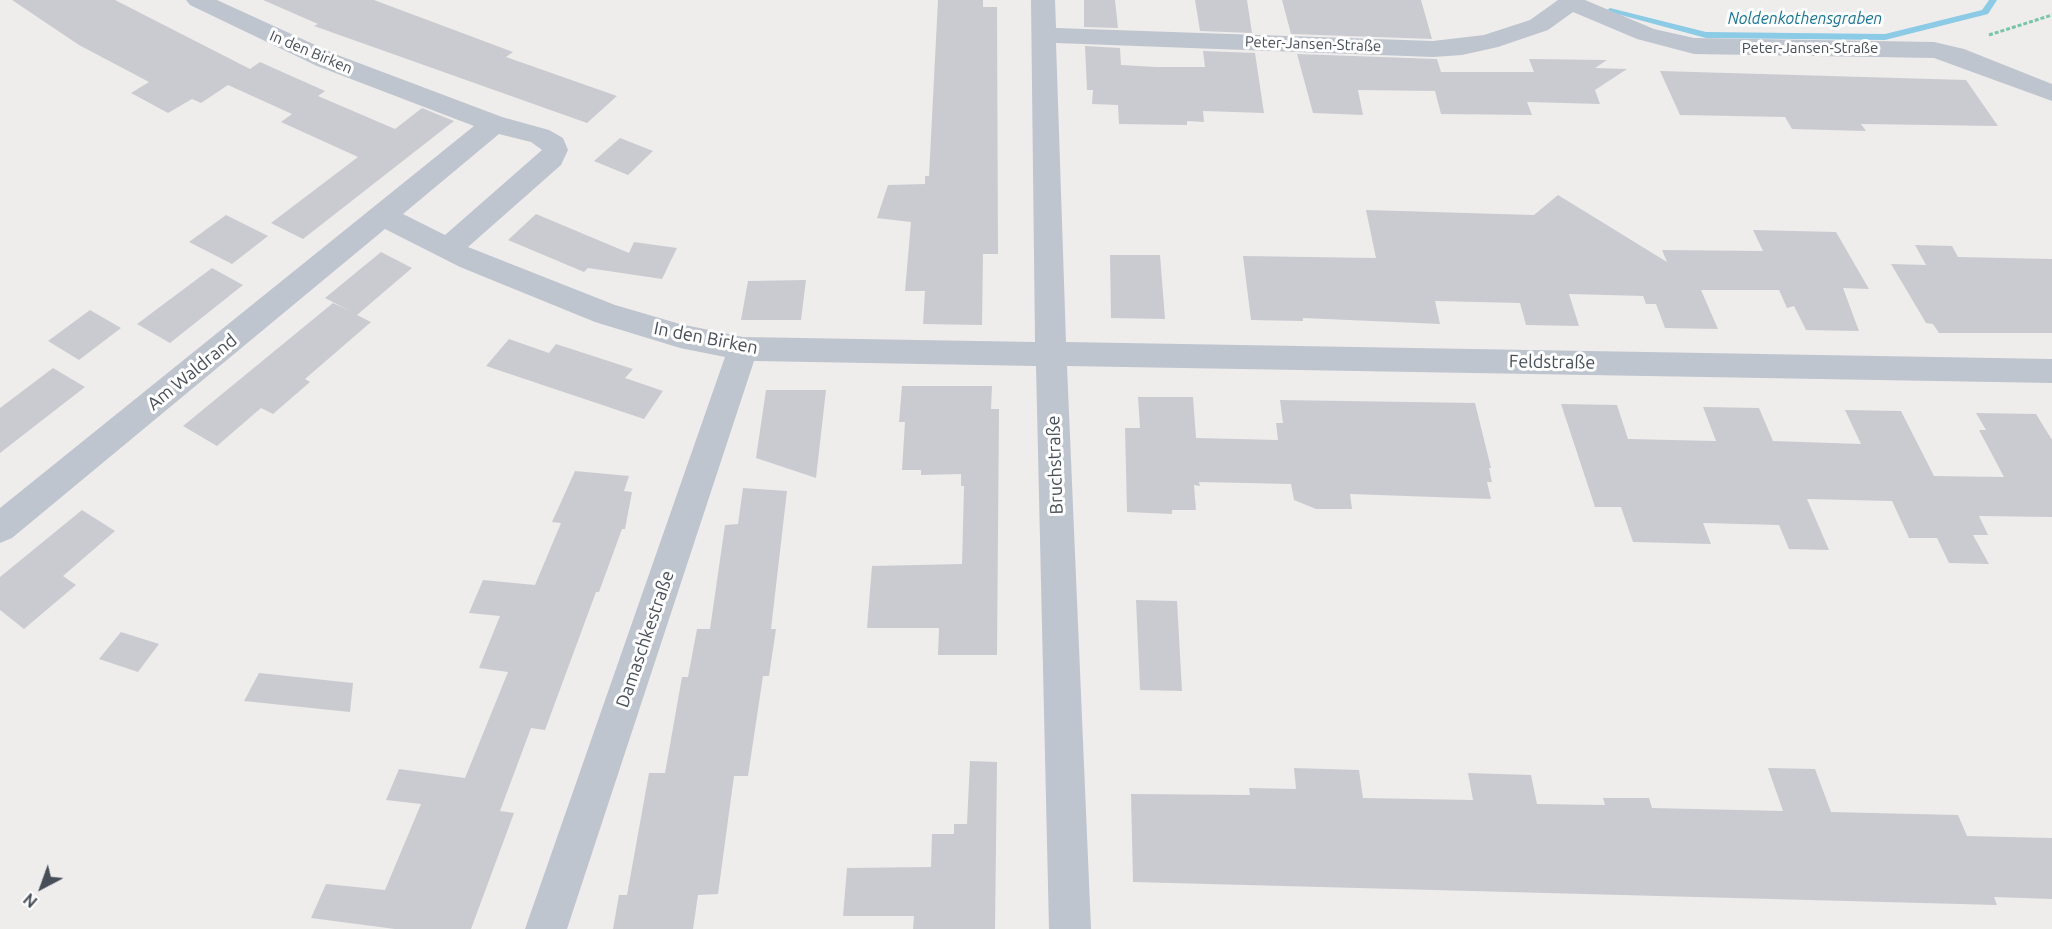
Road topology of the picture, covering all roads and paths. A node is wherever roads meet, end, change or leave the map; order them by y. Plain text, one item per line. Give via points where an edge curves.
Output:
1 (198, 0) edge
2 (1043, 0) edge
3 (1570, 1) edge
4 (2052, 15) edge
5 (1045, 34) junction
6 (1955, 55) junction
7 (2052, 93) edge
8 (494, 124) junction
9 (383, 216) junction
10 (447, 249) junction
11 (743, 349) junction
12 (1051, 352) junction
13 (2052, 371) edge
14 (0, 528) edge
15 (546, 929) edge
16 (1070, 929) edge

1 - 8 street, In den Birken via 326,60
2 - 5 street, Bruchstraße
3 - 5 street, Peter-Jansen-Straße via 1539,25 1489,42 1433,49
3 - 6 street, Peter-Jansen-Straße via 1646,34 1694,46 1917,49
4 - 6 path via 1997,32
5 - 12 street, Bruchstraße
6 - 7 street, Peter-Jansen-Straße
8 - 9 street
8 - 10 street, In den Birken via 540,136 554,144 555,150 550,159
9 - 10 street, In den Birken
9 - 14 street, Am Waldrand
10 - 11 street, In den Birken via 606,314
11 - 12 street, In den Birken
11 - 15 street, Damaschkestraße
12 - 13 street, Feldstraße
12 - 16 street, Bruchstraße

